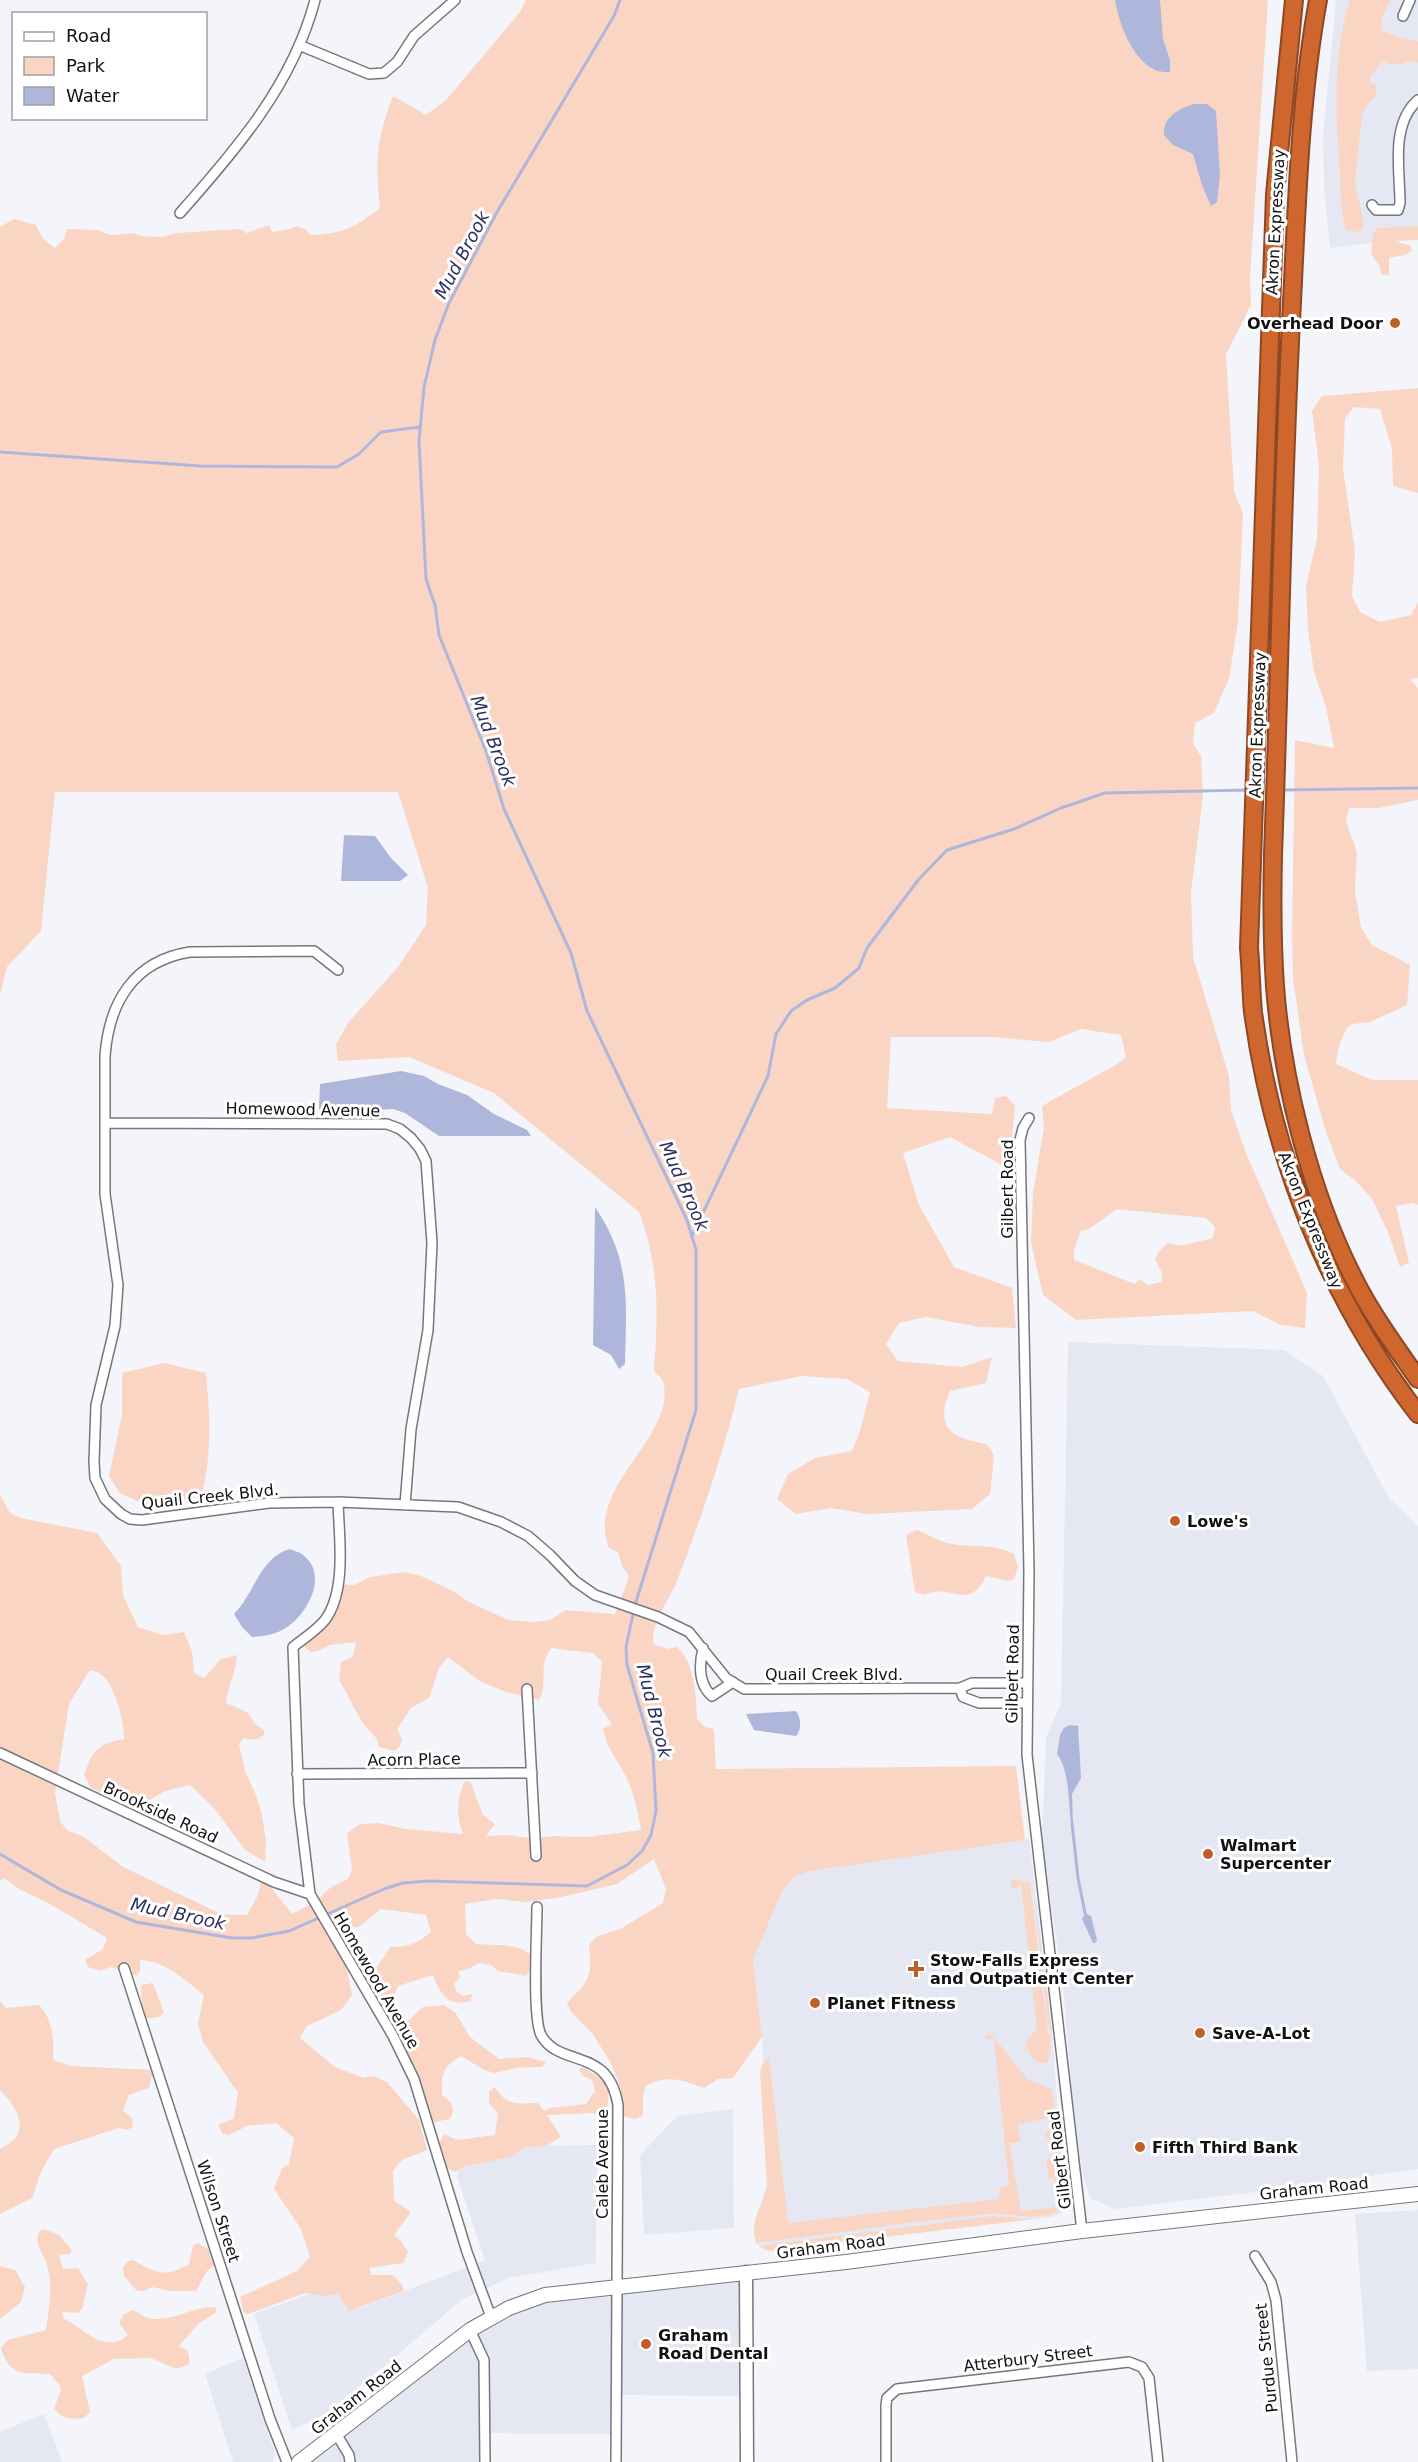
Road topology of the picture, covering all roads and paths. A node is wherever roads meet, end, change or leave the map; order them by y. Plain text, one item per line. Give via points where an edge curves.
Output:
1 (315, 0) edge
2 (455, 0) edge
3 (1294, 0) edge
4 (1318, 0) edge
5 (1410, 0) edge
6 (1403, 16) dead end
7 (299, 45) junction
8 (1418, 100) edge
9 (1372, 205) dead end
10 (180, 213) dead end
11 (338, 970) dead end
12 (1029, 1118) dead end
13 (106, 1123) junction
14 (1418, 1379) edge
15 (1418, 1414) edge
16 (338, 1502) junction
17 (405, 1505) junction
18 (703, 1648) junction
19 (733, 1682) junction
20 (1027, 1683) junction
21 (960, 1688) junction
22 (527, 1689) dead end
23 (1027, 1703) junction
24 (0, 1753) edge
25 (532, 1773) junction
26 (297, 1774) junction
27 (536, 1856) dead end
28 (313, 1898) junction
29 (537, 1907) dead end
30 (124, 1968) dead end
31 (1418, 2194) edge
32 (1082, 2231) junction
33 (1255, 2256) dead end
34 (746, 2272) junction
35 (616, 2285) junction
36 (491, 2317) junction
37 (470, 2330) junction
38 (337, 2435) junction
39 (287, 2462) edge
40 (299, 2462) edge
41 (350, 2462) edge
42 (485, 2462) edge
43 (616, 2462) edge
44 (747, 2462) edge
45 (886, 2462) edge
46 (1158, 2462) edge
47 (1292, 2462) edge

1 - 7 street
2 - 7 street via 414,36 384,74 369,74
3 - 15 highway, Akron Expressway via 1275,194 1249,948 1253,1010 1280,1145 1300,1202 1328,1270 1365,1340
4 - 14 highway, Akron Expressway via 1298,172 1289,348 1273,854 1275,989 1293,1105 1320,1199 1352,1276
5 - 6 street
7 - 10 street via 278,88 253,124
8 - 9 street via 1402,123 1398,210 1383,212
11 - 13 street, Quail Creek Blvd. via 314,951 190,952 146,970 123,992 111,1020 105,1056
12 - 20 street, Gilbert Road via 1020,1140 1029,1571
13 - 16 street, Quail Creek Blvd. via 105,1194 118,1285 116,1326 96,1405 95,1478 105,1499 121,1514 142,1520 269,1503
13 - 17 street, Homewood Avenue via 387,1124 400,1130 420,1149 428,1179 432,1281 411,1430
16 - 17 street, Quail Creek Blvd.
16 - 26 street, Homewood Avenue via 339,1584 335,1601 324,1620 293,1647
17 - 18 street, Quail Creek Blvd. via 458,1507 501,1522 528,1536 595,1595 667,1620 689,1632
18 - 19 street
18 - 19 street via 700,1675 708,1693 712,1696
19 - 21 street, Quail Creek Blvd. via 744,1689
20 - 21 street, Quail Creek Blvd. via 972,1683
20 - 23 street, Gilbert Road
21 - 23 street via 963,1697 973,1702
22 - 25 street
23 - 32 street, Gilbert Road via 1031,1794
24 - 28 street, Brookside Road
25 - 26 street, Acorn Place
25 - 27 street
26 - 28 street, Homewood Avenue via 304,1856
28 - 36 street, Homewood Avenue via 414,2079
29 - 35 street, Caleb Avenue via 536,2006 541,2034 551,2045 597,2067 615,2090
30 - 39 street, Wilson Street
31 - 32 main road, Graham Road
32 - 34 main road, Graham Road
33 - 47 street, Purdue Street via 1271,2282 1276,2300
34 - 35 main road, Graham Road
34 - 44 street
35 - 36 main road, Graham Road via 545,2295
35 - 43 street, Caleb Avenue
36 - 37 main road, Graham Road
37 - 38 main road, Graham Road
37 - 42 street via 484,2360
38 - 40 main road, Graham Road
38 - 41 street
45 - 46 street, Atterbury Street via 887,2398 897,2389 1129,2362 1142,2367 1149,2378

